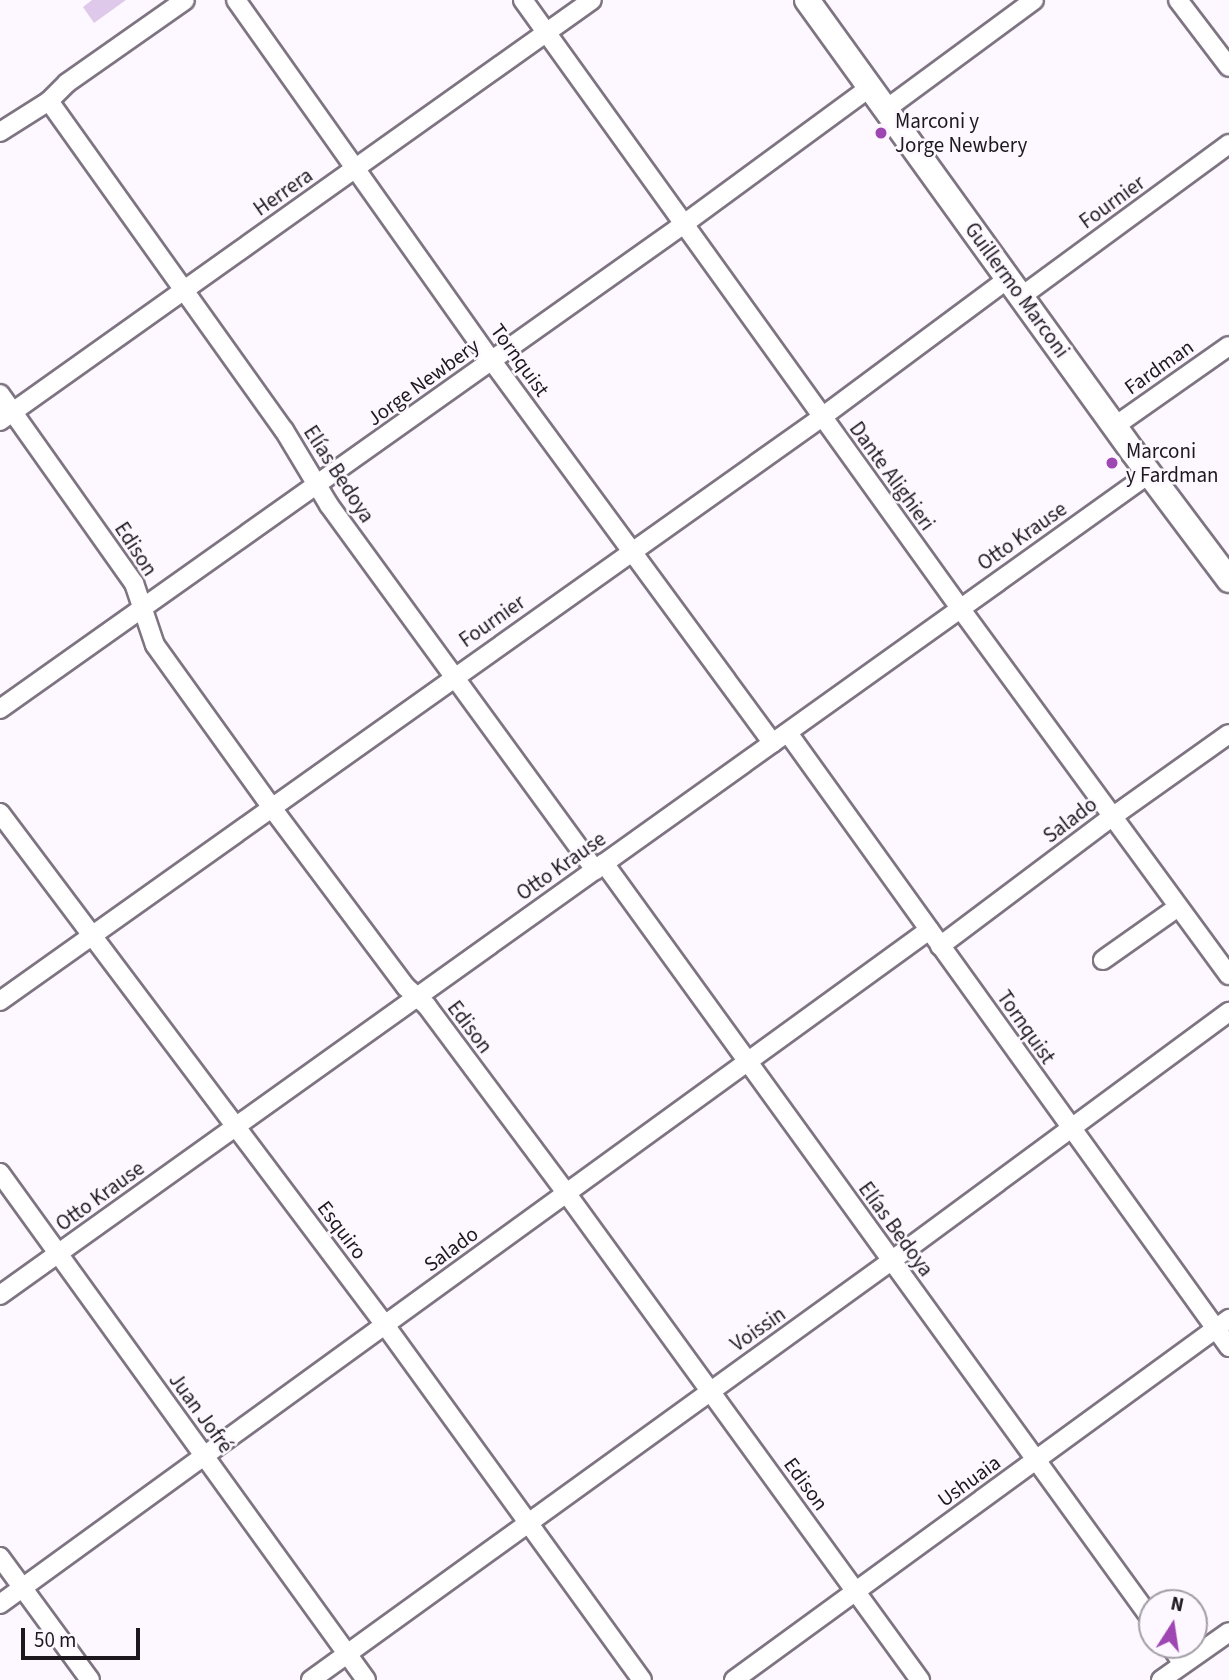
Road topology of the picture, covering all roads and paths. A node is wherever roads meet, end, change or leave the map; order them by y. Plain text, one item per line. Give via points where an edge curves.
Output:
1 (185, 0) edge
2 (236, 0) edge
3 (523, 0) edge
4 (592, 0) edge
5 (807, 0) edge
6 (1034, 0) edge
7 (1178, 0) edge
8 (547, 33) junction
9 (1229, 67) edge
10 (869, 88) junction
11 (49, 101) junction
12 (885, 110) junction
13 (0, 132) edge
14 (1229, 144) edge
15 (357, 168) junction
16 (684, 224) junction
17 (1016, 287) junction
18 (184, 289) junction
19 (1229, 346) edge
20 (492, 361) junction
21 (0, 394) edge
22 (6, 417) edge
23 (822, 417) junction
24 (1115, 426) junction
25 (1149, 474) junction
26 (317, 485) junction
27 (632, 552) junction
28 (1229, 579) edge
29 (960, 608) junction
30 (144, 609) junction
31 (453, 677) junction
32 (0, 709) edge
33 (1229, 734) edge
34 (781, 738) junction
35 (272, 808) junction
36 (0, 813) edge
37 (1112, 817) junction
38 (600, 866) junction
39 (1178, 907) junction
40 (929, 930) junction
41 (91, 935) junction
42 (940, 946) junction
43 (1103, 960) dead end
44 (1229, 975) edge
45 (417, 996) junction
46 (0, 1001) edge
47 (1229, 1012) edge
48 (748, 1063) junction
49 (236, 1126) junction
50 (1071, 1130) junction
51 (0, 1173) edge
52 (566, 1194) junction
53 (58, 1254) junction
54 (891, 1261) junction
55 (0, 1296) edge
56 (1222, 1324) edge
57 (385, 1325) junction
58 (1229, 1347) edge
59 (710, 1391) junction
60 (204, 1455) junction
61 (1038, 1460) junction
62 (530, 1522) junction
63 (0, 1557) edge
64 (23, 1588) junction
65 (856, 1590) junction
66 (1138, 1600) edge
67 (0, 1604) edge
68 (1229, 1632) edge
69 (347, 1654) junction
70 (1180, 1659) edge
71 (1183, 1664) junction
72 (90, 1680) edge
73 (311, 1680) edge
74 (366, 1680) edge
75 (642, 1680) edge
76 (734, 1680) edge
77 (920, 1680) edge
78 (1161, 1680) edge

1 - 11 street via 67,83
2 - 15 street, Tornquist
3 - 8 street, Dante Alighieri
4 - 8 street, Herrera
5 - 10 street, Guillermo Marconi
6 - 12 street
7 - 9 street
8 - 15 street, Herrera
8 - 16 street, Dante Alighieri
10 - 12 street, Guillermo Marconi
10 - 16 street, Jorge Newbery
11 - 13 street
11 - 18 street, Elías Bedoya
12 - 17 street, Guillermo Marconi
14 - 17 street, Fournier
15 - 18 street, Herrera
15 - 20 street, Tornquist
16 - 20 street, Jorge Newbery
16 - 23 street, Dante Alighieri
17 - 23 street, Fournier
17 - 24 street, Guillermo Marconi
18 - 22 street, Herrera
18 - 26 street, Elías Bedoya via 284,430
19 - 24 street, Fardman
20 - 26 street, Jorge Newbery
20 - 27 street, Tornquist
21 - 22 street, Edison
22 - 30 street, Edison via 134,583
23 - 27 street, Fournier
23 - 29 street, Dante Alighieri
24 - 25 street, Guillermo Marconi
25 - 28 street, Guillermo Marconi
25 - 29 street, Otto Krause
26 - 30 street, Jorge Newbery
26 - 31 street, Elías Bedoya
27 - 31 street, Fournier
27 - 34 street, Tornquist
29 - 34 street, Otto Krause
29 - 37 street, Dante Alighieri
30 - 32 street, Jorge Newbery
30 - 35 street, Edison via 155,646
31 - 35 street, Fournier
31 - 38 street, Elías Bedoya
33 - 37 street, Salado
34 - 38 street, Otto Krause
34 - 40 street, Tornquist
35 - 41 street, Fournier
35 - 45 street, Edison
36 - 41 street, Esquiro
37 - 39 street, Dante Alighieri
37 - 42 street, Salado
38 - 45 street, Otto Krause
38 - 48 street, Elías Bedoya
39 - 43 street
39 - 44 street, Dante Alighieri
40 - 42 street, Tornquist
40 - 48 street, Salado
41 - 46 street, Fournier
41 - 49 street, Esquiro
42 - 50 street, Tornquist
45 - 49 street, Otto Krause
45 - 52 street, Edison
47 - 50 street, Voissin
48 - 52 street, Salado
48 - 54 street, Elías Bedoya
49 - 53 street, Otto Krause
49 - 57 street, Esquiro
50 - 54 street, Voissin
50 - 56 street, Tornquist
51 - 53 street, Juan Jofré
52 - 57 street, Salado
52 - 59 street, Edison
53 - 55 street, Otto Krause
53 - 60 street, Juan Jofré
54 - 59 street, Voissin
54 - 61 street, Elías Bedoya
56 - 58 street, Tornquist
56 - 61 street, Ushuaia
57 - 60 street, Salado
57 - 62 street, Esquiro
59 - 62 street, Voissin
59 - 65 street, Edison
60 - 64 street, Salado
60 - 69 street, Juan Jofré
61 - 65 street, Ushuaia
61 - 66 street, Elías Bedoya
62 - 69 street, Voissin
62 - 75 street, Esquiro
63 - 64 street
64 - 67 street, Salado
64 - 72 street
65 - 76 street, Ushuaia
65 - 77 street, Edison
68 - 71 street
69 - 73 street, Voissin
69 - 74 street, Juan Jofré
70 - 71 street
71 - 78 street

